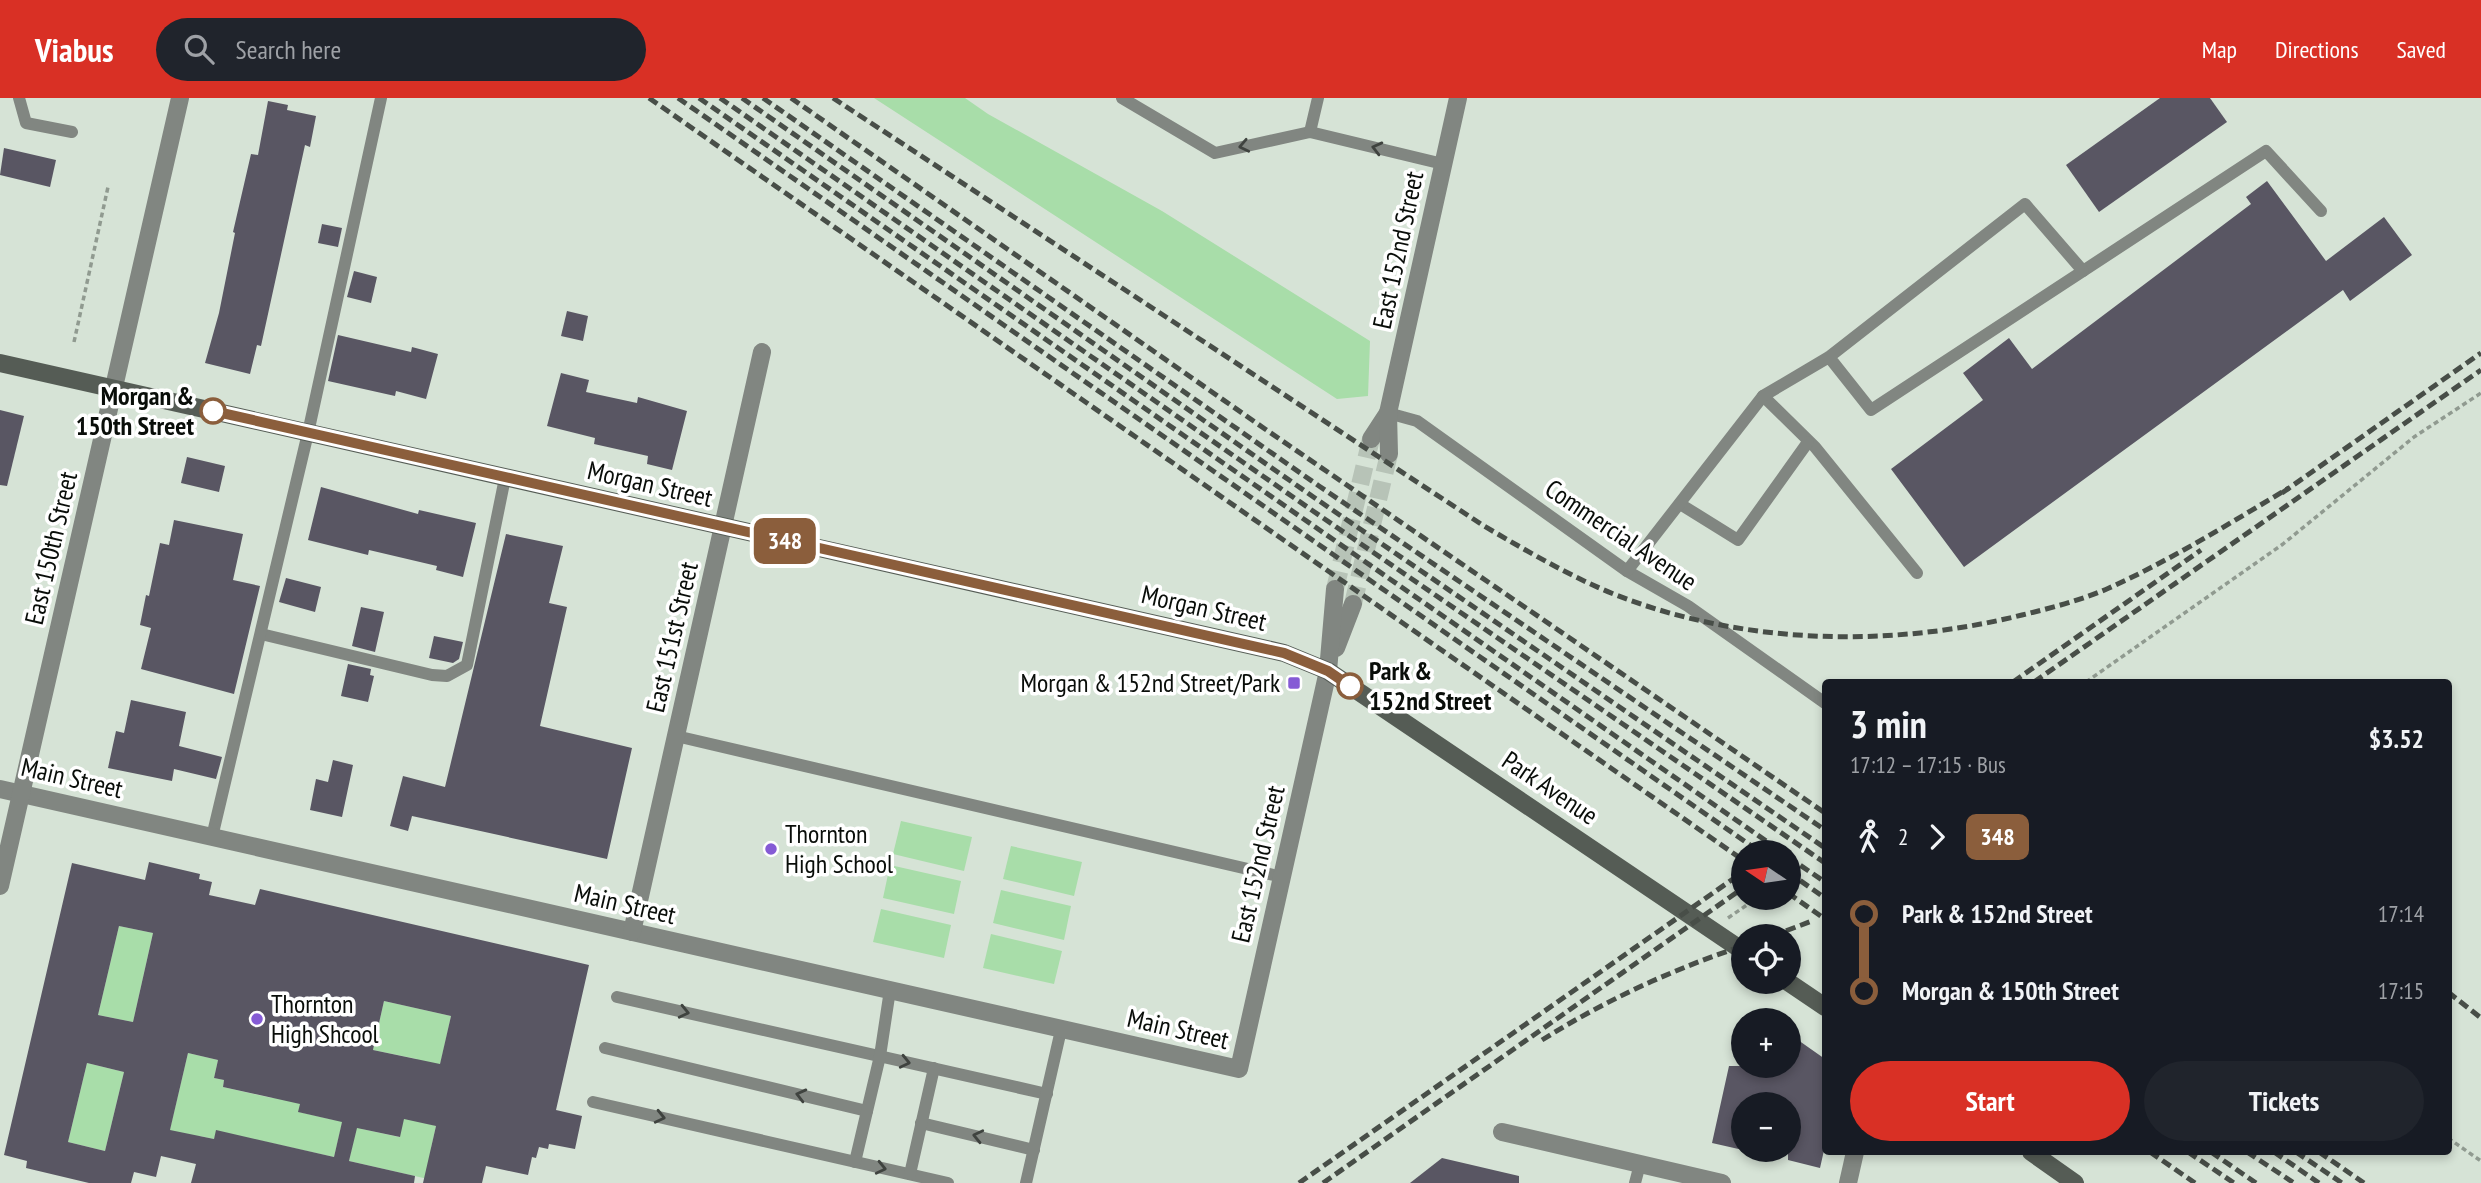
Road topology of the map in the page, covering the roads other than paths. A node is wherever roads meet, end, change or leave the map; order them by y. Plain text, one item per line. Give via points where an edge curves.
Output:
1 (19, 98) edge
2 (180, 98) edge
3 (381, 98) edge
4 (1122, 98) edge
5 (1318, 98) edge
6 (1458, 98) edge
7 (72, 132) dead end
8 (1310, 132) junction
9 (1443, 164) junction
10 (2322, 211) dead end
11 (2083, 271) junction
12 (762, 352) dead end
13 (1829, 357) junction
14 (0, 363) edge
15 (114, 389) junction
16 (1763, 396) junction
17 (1388, 413) junction
18 (308, 433) junction
19 (1371, 439) tunnel mouth
20 (1808, 442) junction
21 (1388, 454) tunnel mouth
22 (505, 478) junction
23 (1681, 504) junction
24 (723, 527) junction
25 (1627, 571) junction
26 (1917, 573) dead end
27 (1335, 589) tunnel mouth
28 (1353, 604) tunnel mouth
29 (261, 634) junction
30 (1328, 671) junction
31 (1822, 701) edge
32 (676, 736) junction
33 (0, 789) edge
34 (21, 794) junction
35 (212, 837) junction
36 (1282, 877) junction
37 (0, 886) edge
38 (632, 932) junction
39 (1731, 942) edge
40 (890, 990) junction
41 (1801, 991) edge
42 (617, 996) dead end
43 (1822, 1005) edge
44 (1061, 1030) junction
45 (606, 1048) dead end
46 (880, 1056) junction
47 (934, 1068) junction
48 (1239, 1069) joint
49 (1047, 1094) junction
50 (593, 1102) dead end
51 (867, 1111) junction
52 (921, 1123) junction
53 (1502, 1132) dead end
54 (1034, 1150) junction
55 (1854, 1155) edge
56 (2035, 1155) edge
57 (855, 1162) junction
58 (1640, 1164) junction
59 (909, 1174) junction
60 (1681, 1178) edge
61 (948, 1183) edge
62 (1026, 1183) edge
63 (1635, 1183) edge
64 (1722, 1183) edge
65 (1848, 1183) edge
66 (2076, 1183) edge

1 - 7 lane via 26,123
2 - 15 street, East 150th Street
3 - 18 lane
8 -> 4 lane via 1215,153
5 - 8 lane
6 - 9 street, East 152nd Street
9 -> 8 lane
9 - 17 street, East 152nd Street
10 - 11 lane via 2266,151
11 - 13 lane via 1871,411
11 - 13 lane via 2025,204
12 - 24 street, East 151st Street
13 - 16 lane
14 - 15 street, Morgan Street
15 - 18 street, Morgan Street
15 - 34 street, East 150th Street
16 - 20 lane
16 - 23 lane
17 - 19 street, East 152nd Street
17 - 21 street, East 152nd Street
17 - 25 lane, Commercial Avenue via 1417,421
18 - 22 street, Morgan Street
18 - 29 lane
20 - 23 lane via 1738,540
20 - 26 lane
22 - 24 street, Morgan Street
22 - 29 lane via 467,665 447,676 432,675
23 - 25 lane
24 - 30 street, Morgan Street via 1284,653
24 - 32 street, East 151st Street
25 - 31 lane, Commercial Avenue via 1688,606
27 - 30 street, East 152nd Street
28 - 30 street, East 152nd Street
29 - 35 lane
30 - 36 street, East 152nd Street
30 - 39 street, Park Avenue
32 - 36 lane
32 - 38 street, East 151st Street
33 - 34 street, Main Street
34 - 35 street, Main Street
34 - 37 street, East 150th Street
35 - 38 street, Main Street
36 - 48 street, East 152nd Street
38 - 40 street, Main Street
40 - 44 street, Main Street
40 - 46 lane
41 - 43 street
42 -> 46 lane
44 - 48 street, Main Street
44 - 49 lane
51 -> 45 lane
46 -> 47 lane
46 - 51 lane
47 - 49 lane
47 - 52 lane
49 - 54 lane
50 -> 57 lane
51 - 57 lane
54 -> 52 lane
52 - 59 lane
53 - 58 street
54 - 62 lane
55 - 65 street
56 - 66 street
57 -> 59 lane
58 - 60 street
58 - 63 lane
59 - 61 lane
60 - 64 street

